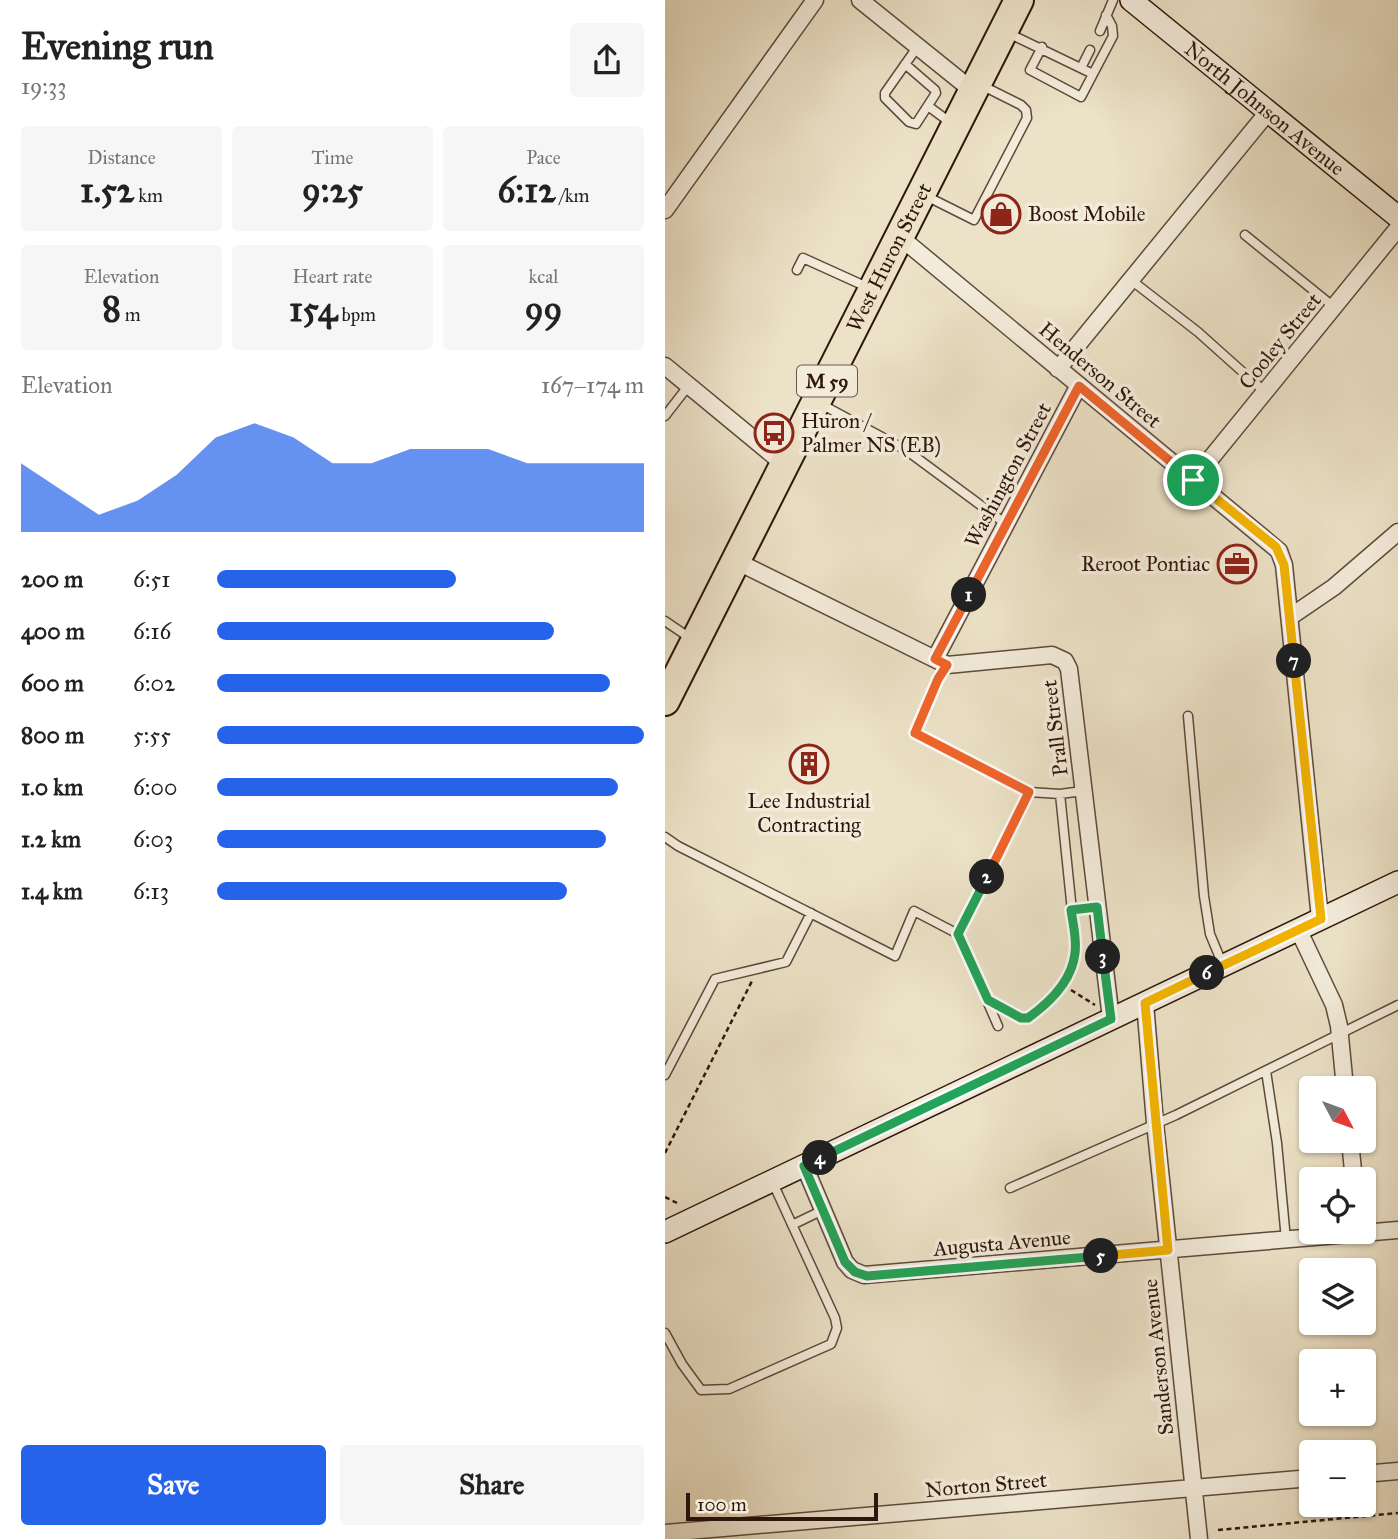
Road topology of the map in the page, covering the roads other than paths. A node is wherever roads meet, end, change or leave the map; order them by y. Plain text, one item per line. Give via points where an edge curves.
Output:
1 (815, 0) edge
2 (1019, 0) edge
3 (1113, 0) edge
4 (865, 2) edge
5 (1138, 2) edge
6 (1106, 15) junction
7 (1003, 31) junction
8 (1100, 31) dead end
9 (918, 46) junction
10 (1042, 47) junction
11 (1090, 50) dead end
12 (905, 64) junction
13 (1081, 68) junction
14 (1093, 74) junction
15 (975, 87) junction
16 (928, 106) junction
17 (1268, 112) junction
18 (956, 126) junction
19 (922, 193) junction
20 (665, 210) edge
21 (1398, 217) edge
22 (1398, 228) edge
23 (1245, 235) dead end
24 (900, 237) junction
25 (797, 270) dead end
26 (1131, 280) junction
27 (873, 290) junction
28 (1334, 307) junction
29 (665, 366) edge
30 (1058, 369) junction
31 (689, 385) junction
32 (1079, 386) junction
33 (1265, 392) junction
34 (817, 402) junction
35 (665, 416) edge
36 (785, 465) junction
37 (1193, 480) junction
38 (1006, 524) junction
39 (1398, 532) edge
40 (736, 561) junction
41 (1290, 617) junction
42 (665, 621) edge
43 (696, 641) junction
44 (941, 662) junction
45 (665, 701) edge
46 (1188, 716) dead end
47 (1083, 791) junction
48 (1029, 792) junction
49 (1060, 794) junction
50 (665, 837) edge
51 (1398, 881) edge
52 (1097, 907) junction
53 (1071, 910) junction
54 (811, 913) junction
55 (1321, 919) junction
56 (1298, 929) junction
57 (958, 934) junction
58 (1223, 966) junction
59 (988, 1000) junction
60 (1145, 1003) junction
61 (1398, 1005) edge
62 (1104, 1013) junction
63 (998, 1026) dead end
64 (1340, 1034) junction
65 (1266, 1071) junction
66 (665, 1075) edge
67 (1344, 1076) edge
68 (1155, 1123) junction
69 (804, 1166) junction
70 (772, 1181) junction
71 (1010, 1188) dead end
72 (823, 1210) junction
73 (792, 1225) junction
74 (1398, 1230) edge
75 (665, 1232) edge
76 (1376, 1232) edge
77 (1299, 1239) edge
78 (1286, 1240) junction
79 (1168, 1250) junction
80 (665, 1333) edge
81 (1398, 1471) edge
82 (1376, 1473) edge
83 (1299, 1479) edge
84 (1193, 1489) junction
85 (665, 1533) edge
86 (1199, 1539) edge

1 - 20 street
2 - 7 highway, West Huron Street / M 59
3 - 6 lane
4 - 9 street
5 - 17 main road, North Johnson Avenue
6 - 8 lane
6 - 14 lane via 1113,36
7 - 10 lane
7 - 15 highway, West Huron Street / M 59
9 - 12 lane
9 - 15 street
10 - 13 lane
10 - 14 lane via 1030,71 1081,97
11 - 13 lane
12 - 16 lane via 935,90
12 - 16 lane via 885,93 887,101 912,124 920,121
13 - 14 lane
15 - 18 highway, West Huron Street / M 59
15 - 19 lane via 1021,105 1027,118 974,220
16 - 18 lane
17 - 21 main road, North Johnson Avenue
17 - 26 street
18 - 19 highway, West Huron Street / M 59
19 - 24 highway, West Huron Street / M 59
22 - 28 street, Cooley Street
23 - 28 lane
24 - 27 highway, West Huron Street / M 59
24 - 30 street, Henderson Street
25 - 27 lane via 803,258
26 - 30 street
26 - 33 lane
27 - 34 highway, West Huron Street / M 59
28 - 33 street, Cooley Street
29 - 31 street
30 - 32 street, Henderson Street
31 - 35 lane
31 - 36 street
32 - 37 street, Henderson Street
32 - 38 street, Washington Street
33 - 37 street, Cooley Street
34 - 36 highway, West Huron Street / M 59
34 - 38 lane via 906,450
36 - 40 highway, West Huron Street / M 59
37 - 41 street, Henderson Street via 1279,551
38 - 44 street, Washington Street
39 - 41 street via 1334,587
40 - 43 highway, West Huron Street / M 59
40 - 44 street
41 - 55 street, Henderson Street
42 - 43 lane
43 - 45 highway, West Huron Street / M 59
44 - 47 street, Prall Street via 1052,655 1063,659 1069,669
44 - 48 lane via 915,733
46 - 58 lane via 1204,895 1210,934
47 - 49 lane
47 - 52 street, Prall Street
48 - 49 lane
48 - 57 lane
49 - 53 lane
50 - 54 lane
51 - 55 main road
52 - 53 lane
52 - 62 street, Prall Street
53 - 59 lane via 1076,950 1056,994 1028,1018
54 - 57 lane via 895,956 914,911
54 - 66 lane via 786,962 715,979
55 - 56 main road
56 - 58 main road
56 - 64 street via 1332,1000
57 - 59 lane
58 - 60 main road
59 - 63 lane
60 - 62 main road
60 - 68 street, Sanderson Avenue
61 - 64 lane
62 - 69 main road
64 - 65 lane
64 - 67 street
65 - 68 lane
65 - 78 lane
68 - 71 lane
68 - 79 street, Sanderson Avenue
69 - 70 main road
69 - 72 street, Augusta Avenue
70 - 73 lane
70 - 75 main road
72 - 73 lane
72 - 79 street, Augusta Avenue via 847,1265 864,1275
73 - 80 lane via 835,1318 831,1344 729,1389 701,1390
74 - 76 street, Augusta Avenue
77 - 78 street, Augusta Avenue
78 - 79 street, Augusta Avenue
79 - 84 street, Sanderson Avenue
81 - 82 street
83 - 84 street, Norton Street
84 - 85 street, Norton Street
84 - 86 street, Sanderson Avenue

